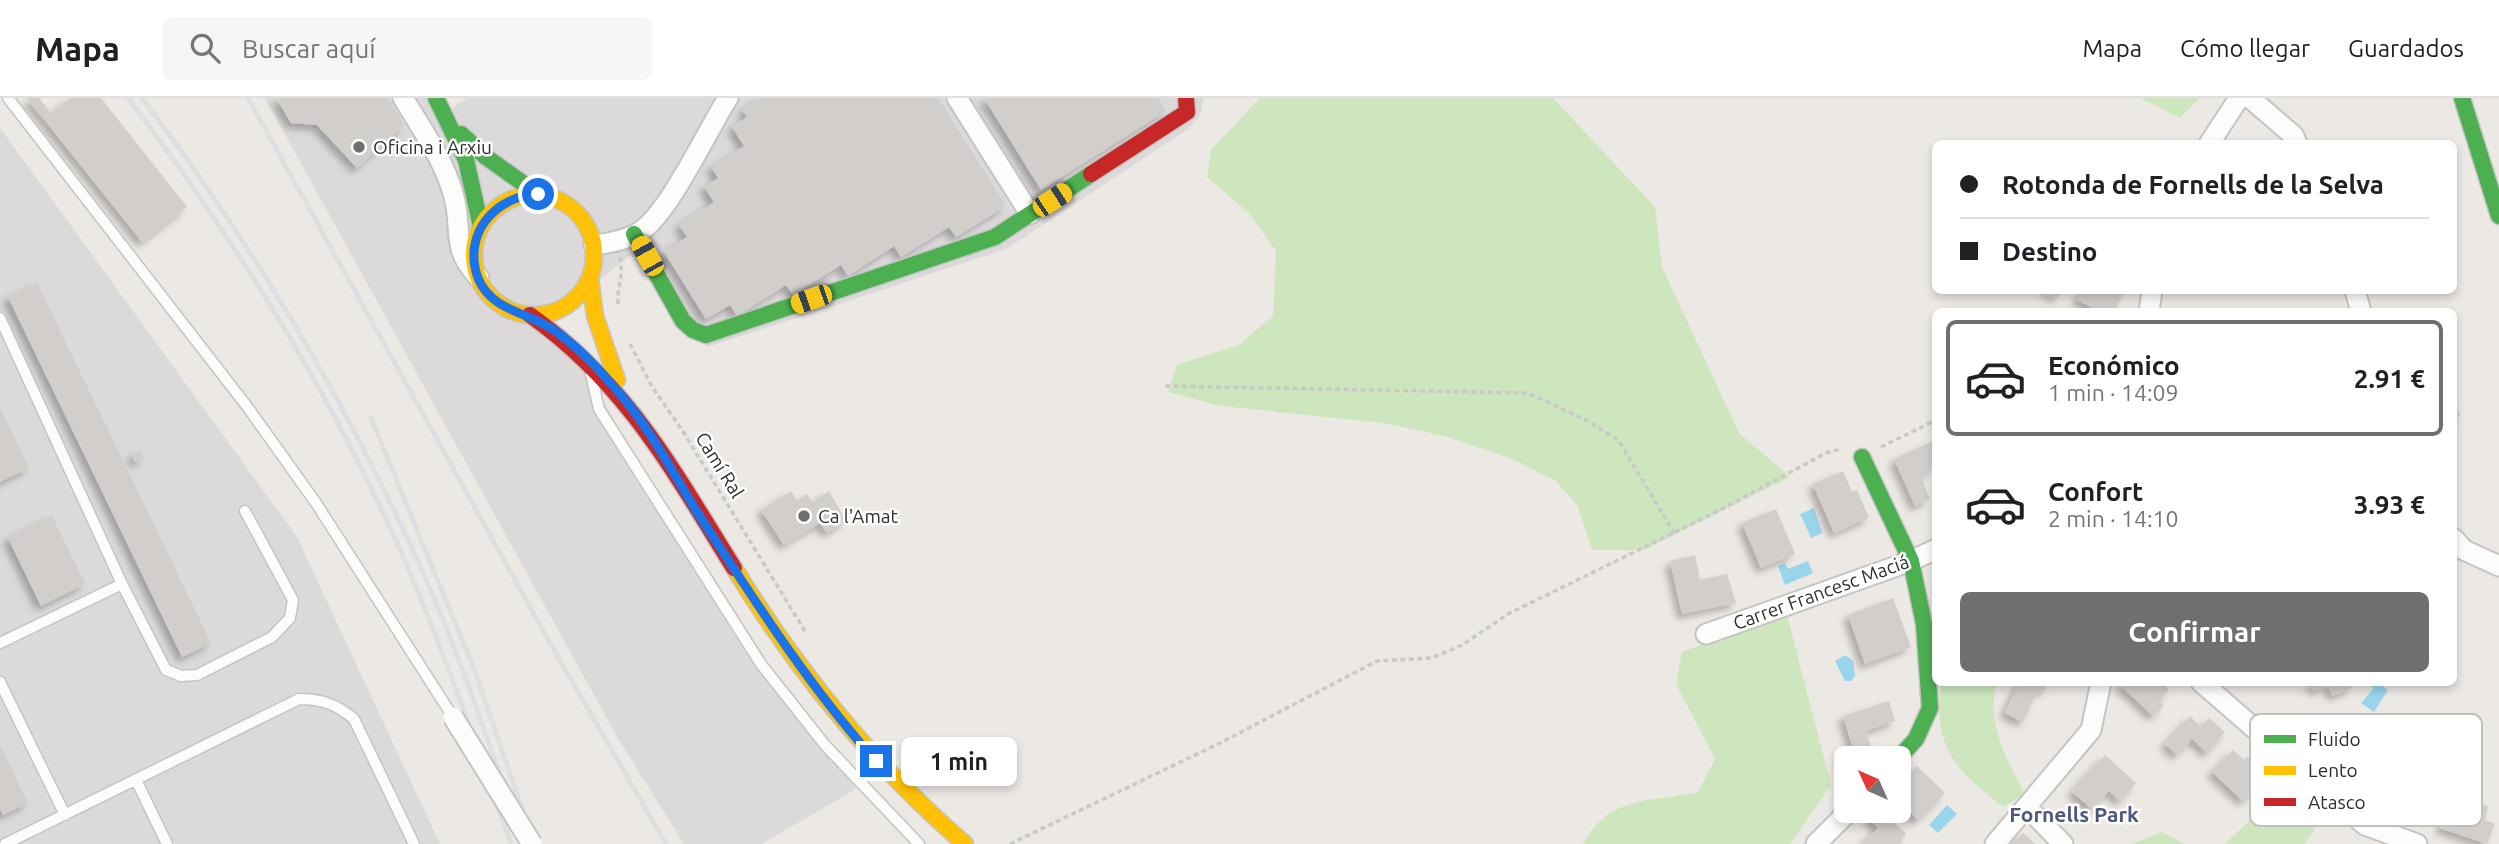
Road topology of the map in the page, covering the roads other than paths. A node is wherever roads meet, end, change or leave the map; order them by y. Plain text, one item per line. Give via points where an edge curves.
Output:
1 (8, 98) edge
2 (403, 98) edge
3 (436, 98) edge
4 (728, 98) edge
5 (957, 98) edge
6 (1186, 98) edge
7 (2239, 98) edge
8 (2250, 98) edge
9 (2462, 98) edge
10 (453, 127) junction
11 (2212, 140) edge
12 (2296, 140) edge
13 (538, 194) junction
14 (1030, 214) junction
15 (2499, 216) edge
16 (481, 227) junction
17 (626, 237) junction
18 (594, 245) junction
19 (479, 278) junction
20 (590, 278) junction
21 (530, 315) junction
22 (0, 318) edge
23 (589, 359) junction
24 (627, 402) junction
25 (1862, 457) road end
26 (245, 511) dead end
27 (2457, 542) edge
28 (1932, 551) edge
29 (1910, 561) junction
30 (2499, 566) edge
31 (122, 584) junction
32 (1706, 634) dead end
33 (0, 643) edge
34 (0, 682) edge
35 (2100, 686) edge
36 (2206, 686) edge
37 (453, 717) joint
38 (2250, 725) edge
39 (1910, 746) edge
40 (136, 779) junction
41 (2028, 808) junction
42 (65, 815) junction
43 (1837, 823) edge
44 (2368, 826) edge
45 (5, 844) edge
46 (167, 844) edge
47 (414, 844) edge
48 (532, 844) edge
49 (919, 844) edge
50 (965, 844) edge
51 (1815, 844) edge
52 (1995, 844) edge
53 (2063, 844) edge
54 (2417, 844) edge

1 - 37 lane via 256,419 316,503
2 - 19 street via 446,174 457,213 459,249
3 - 10 main road
4 - 17 street via 676,187 642,231
5 - 14 street
6 - 14 main road via 1187,112
7 - 11 street
8 - 12 street
9 - 15 main road
10 - 13 main road
10 - 16 main road via 477,192
13 - 16 main road via 504,202
13 - 18 main road via 563,202 578,213
14 - 17 main road via 995,237 706,335 683,321
16 - 19 main road via 474,255
17 - 18 street
18 - 20 main road
19 - 21 main road via 497,302
20 - 21 main road via 565,307
20 - 24 main road via 604,349
21 - 23 main road
22 - 31 lane
23 - 24 main road
23 - 49 lane via 599,409 761,664 825,745
24 - 50 main road via 814,686 892,778
25 - 29 main road
26 - 31 lane via 293,600 290,618 272,637 197,675 181,676 166,670
27 - 30 street
28 - 29 street, Carrer Francesc Maciá
29 - 32 street, Carrer Francesc Maciá
29 - 39 main road via 1924,624 1930,708
31 - 33 lane
34 - 42 lane
35 - 41 street via 2091,730
36 - 38 street
37 - 48 street, bridge
40 - 42 lane
40 - 46 lane
40 - 47 lane via 299,699 319,699 339,706 354,719
41 - 52 street
41 - 53 street
42 - 45 lane
43 - 51 street
44 - 54 street

